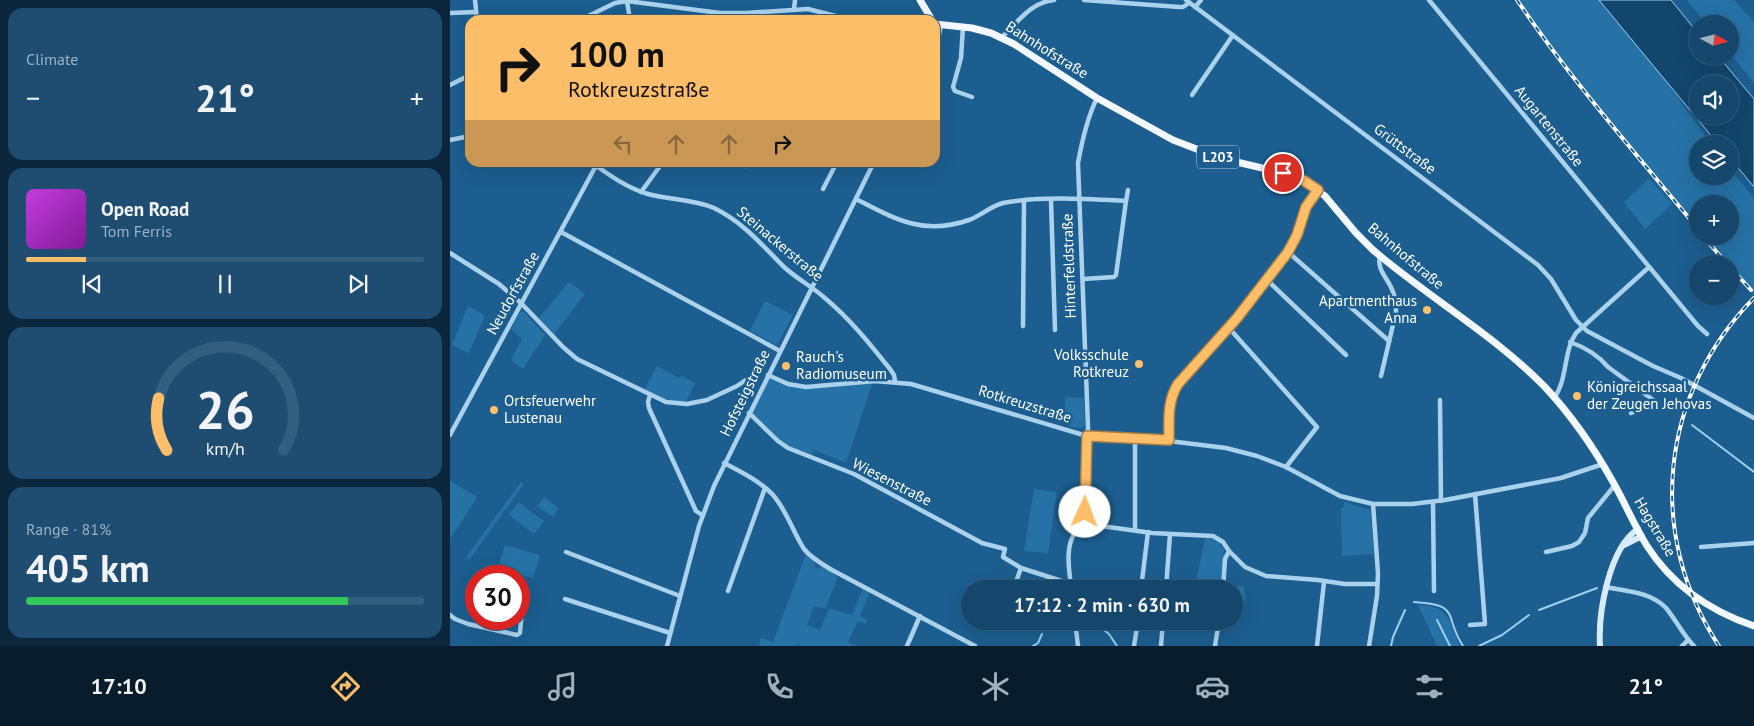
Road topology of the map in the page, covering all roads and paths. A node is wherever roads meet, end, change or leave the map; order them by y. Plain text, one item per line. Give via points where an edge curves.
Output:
1 (475, 0) edge
2 (795, 0) edge
3 (920, 0) edge
4 (1054, 0) edge
5 (1084, 0) edge
6 (1201, 0) edge
7 (1429, 0) edge
8 (619, 1) edge
9 (627, 1) edge
10 (1188, 1) edge
11 (1195, 7) junction
12 (794, 9) junction
13 (476, 12) junction
14 (450, 13) edge
15 (476, 15) edge
16 (590, 15) edge
17 (629, 15) edge
18 (831, 15) edge
19 (929, 15) edge
20 (940, 25) edge
21 (963, 27) junction
22 (1232, 34) junction
23 (1002, 38) junction
24 (465, 78) edge
25 (450, 85) edge
26 (1192, 95) dead end
27 (972, 97) dead end
28 (1097, 98) junction
29 (465, 137) edge
30 (450, 140) edge
31 (593, 167) edge
32 (600, 167) edge
33 (660, 167) edge
34 (834, 167) edge
35 (872, 167) edge
36 (823, 190) dead end
37 (1128, 190) dead end
38 (1318, 190) junction
39 (641, 192) junction
40 (856, 199) junction
41 (1051, 200) junction
42 (1079, 200) junction
43 (1024, 201) junction
44 (1126, 201) junction
45 (561, 232) junction
46 (1288, 252) junction
47 (450, 253) edge
48 (1380, 256) junction
49 (1648, 268) junction
50 (1082, 279) junction
51 (1267, 280) junction
52 (811, 288) junction
53 (521, 303) junction
54 (1023, 326) dead end
55 (1582, 327) junction
56 (1229, 328) junction
57 (1055, 330) dead end
58 (1707, 334) dead end
59 (1389, 340) junction
60 (1570, 342) junction
61 (780, 351) junction
62 (1346, 355) dead end
63 (753, 375) dead end
64 (768, 375) junction
65 (1381, 376) dead end
66 (895, 381) junction
67 (650, 395) junction
68 (1554, 398) junction
69 (1440, 400) dead end
70 (749, 413) junction
71 (1631, 413) dead end
72 (1754, 418) edge
73 (450, 435) edge
74 (1087, 436) junction
75 (1135, 440) junction
76 (1169, 440) junction
77 (724, 463) junction
78 (1603, 464) junction
79 (1286, 467) junction
80 (1615, 484) junction
81 (765, 488) junction
82 (1476, 494) junction
83 (1441, 501) junction
84 (1433, 502) junction
85 (1374, 504) junction
86 (702, 515) junction
87 (1082, 521) junction
88 (1638, 529) junction
89 (1135, 530) junction
90 (1148, 532) junction
91 (1170, 534) junction
92 (1642, 536) junction
93 (1754, 543) edge
94 (1624, 545) junction
95 (1701, 547) dead end
96 (1229, 551) junction
97 (566, 552) dead end
98 (1546, 552) dead end
99 (1021, 568) junction
100 (1017, 580) edge
101 (1053, 580) edge
102 (1070, 580) edge
103 (1142, 580) edge
104 (1167, 580) edge
105 (1223, 580) edge
106 (1324, 582) junction
107 (1377, 584) junction
108 (1605, 587) junction
109 (728, 591) dead end
110 (1434, 591) dead end
111 (680, 596) junction
112 (565, 599) dead end
113 (450, 615) edge
114 (920, 616) junction
115 (465, 623) edge
116 (1470, 625) dead end
117 (1754, 626) edge
118 (495, 630) edge
119 (520, 630) edge
120 (1075, 630) edge
121 (1137, 630) edge
122 (1162, 630) edge
123 (1218, 630) edge
124 (670, 633) junction
125 (1688, 640) junction
126 (966, 644) edge
127 (667, 646) edge
128 (907, 646) edge
129 (975, 646) edge
130 (1078, 646) edge
131 (1134, 646) edge
132 (1161, 646) edge
133 (1215, 646) edge
134 (1317, 646) edge
135 (1369, 646) edge
136 (1600, 646) edge
137 (1682, 646) edge
138 (1694, 646) edge

1 - 13 street
2 - 12 street
3 - 19 main road
4 - 23 street via 1031,8
5 - 10 street via 1179,7
6 - 11 street
7 - 49 street, Augartenstraße
8 - 9 street
8 - 16 street
9 - 12 street via 720,14
9 - 17 street
10 - 11 street, Grüttstraße
11 - 22 street, Grüttstraße
12 - 18 street
13 - 14 street
13 - 15 street
20 - 21 main road, Bahnhofstraße / L203
21 - 23 main road, Bahnhofstraße / L203
21 - 27 street via 961,58 953,87
22 - 26 street
22 - 55 street, Grüttstraße via 1538,265
23 - 28 main road, Bahnhofstraße / L203
24 - 25 street
28 - 38 main road, Bahnhofstraße / L203 via 1189,148 1283,173
28 - 42 street, Hinterfeldstraße via 1081,146
29 - 30 street
31 - 45 street, Neudorfstraße
32 - 39 street, Steinackerstraße
33 - 39 street
34 - 36 street
35 - 40 street, Hofsteigstraße
37 - 44 street
38 - 46 street via 1306,207
38 - 48 main road, Bahnhofstraße / L203
39 - 52 street, Steinackerstraße via 700,203 736,220 794,276
40 - 43 street via 900,221 918,226 970,220 1000,204
40 - 52 street, Hofsteigstraße
41 - 42 street
41 - 43 street
41 - 57 street
42 - 44 street
42 - 50 street, Hinterfeldstraße
43 - 54 street
44 - 50 street via 1116,276
45 - 53 street, Neudorfstraße
45 - 61 street
46 - 51 street
46 - 59 street
47 - 53 street via 499,284
48 - 59 street via 1379,267 1395,299 1396,312
48 - 68 main road, Bahnhofstraße / L203 via 1518,362
49 - 55 street
49 - 58 street, Augartenstraße
50 - 74 street, Hinterfeldstraße
51 - 56 street
51 - 62 street
52 - 61 street, Hofsteigstraße
52 - 66 street, Steinackerstraße via 863,335 892,372
53 - 67 street via 577,360
53 - 73 street, Neudorfstraße
55 - 60 street
55 - 72 street
56 - 76 street via 1172,393
56 - 79 street via 1317,427
59 - 65 street
60 - 68 street
60 - 71 street via 1604,362 1656,402
61 - 64 street, Hofsteigstraße
63 - 67 street via 724,393 697,403 675,404
64 - 66 street, Rotkreuzstraße via 788,384 806,386
64 - 70 street, Hofsteigstraße
66 - 74 street, Rotkreuzstraße via 929,388
67 - 86 street via 649,408 696,511
68 - 78 main road, Hagstraße / L203
69 - 83 street
70 - 77 street, Hofsteigstraße
70 - 99 street, Wiesenstraße via 788,448 854,474 982,542 1005,549 1002,557
74 - 75 street, Rotkreuzstraße
74 - 87 street, Hinterfeldstraße
75 - 76 street, Rotkreuzstraße
75 - 89 street
76 - 79 street, Rotkreuzstraße via 1234,450
77 - 81 street
77 - 86 street, Hofsteigstraße
78 - 80 main road, Hagstraße / L203
78 - 82 street, Rotkreuzstraße via 1561,478
79 - 85 street, Rotkreuzstraße via 1340,496
80 - 88 main road, Hagstraße / L203
80 - 98 street via 1588,518 1579,542
81 - 109 street
81 - 114 street via 778,502 805,550 815,559
82 - 83 street, Rotkreuzstraße
82 - 116 street via 1485,624
83 - 84 street, Rotkreuzstraße
84 - 85 street, Rotkreuzstraße
84 - 110 street
85 - 107 street
86 - 111 street, Hofsteigstraße
87 - 89 street
87 - 102 street, Hinterfeldstraße via 1070,544
88 - 92 main road, Hagstraße / L203
88 - 94 main road via 1626,538
89 - 90 street
90 - 91 street
90 - 103 street
91 - 96 street via 1213,536
91 - 104 street
92 - 94 main road
92 - 117 main road, Hagstraße / L203 via 1659,563 1685,589 1717,611
93 - 95 street
94 - 108 main road
96 - 105 street
96 - 106 street via 1245,567 1266,576
97 - 111 street
99 - 100 street
99 - 101 street, Wiesenstraße
106 - 107 street
106 - 134 street
107 - 135 street
108 - 125 street via 1656,599
108 - 136 main road via 1600,614
111 - 124 street, Hofsteigstraße
112 - 124 street
113 - 115 street
114 - 126 street
114 - 128 street
118 - 119 street via 518,635
120 - 130 street
121 - 131 street
122 - 132 street
123 - 133 street
124 - 127 street, Hofsteigstraße
125 - 137 street
125 - 138 street
126 - 129 street

